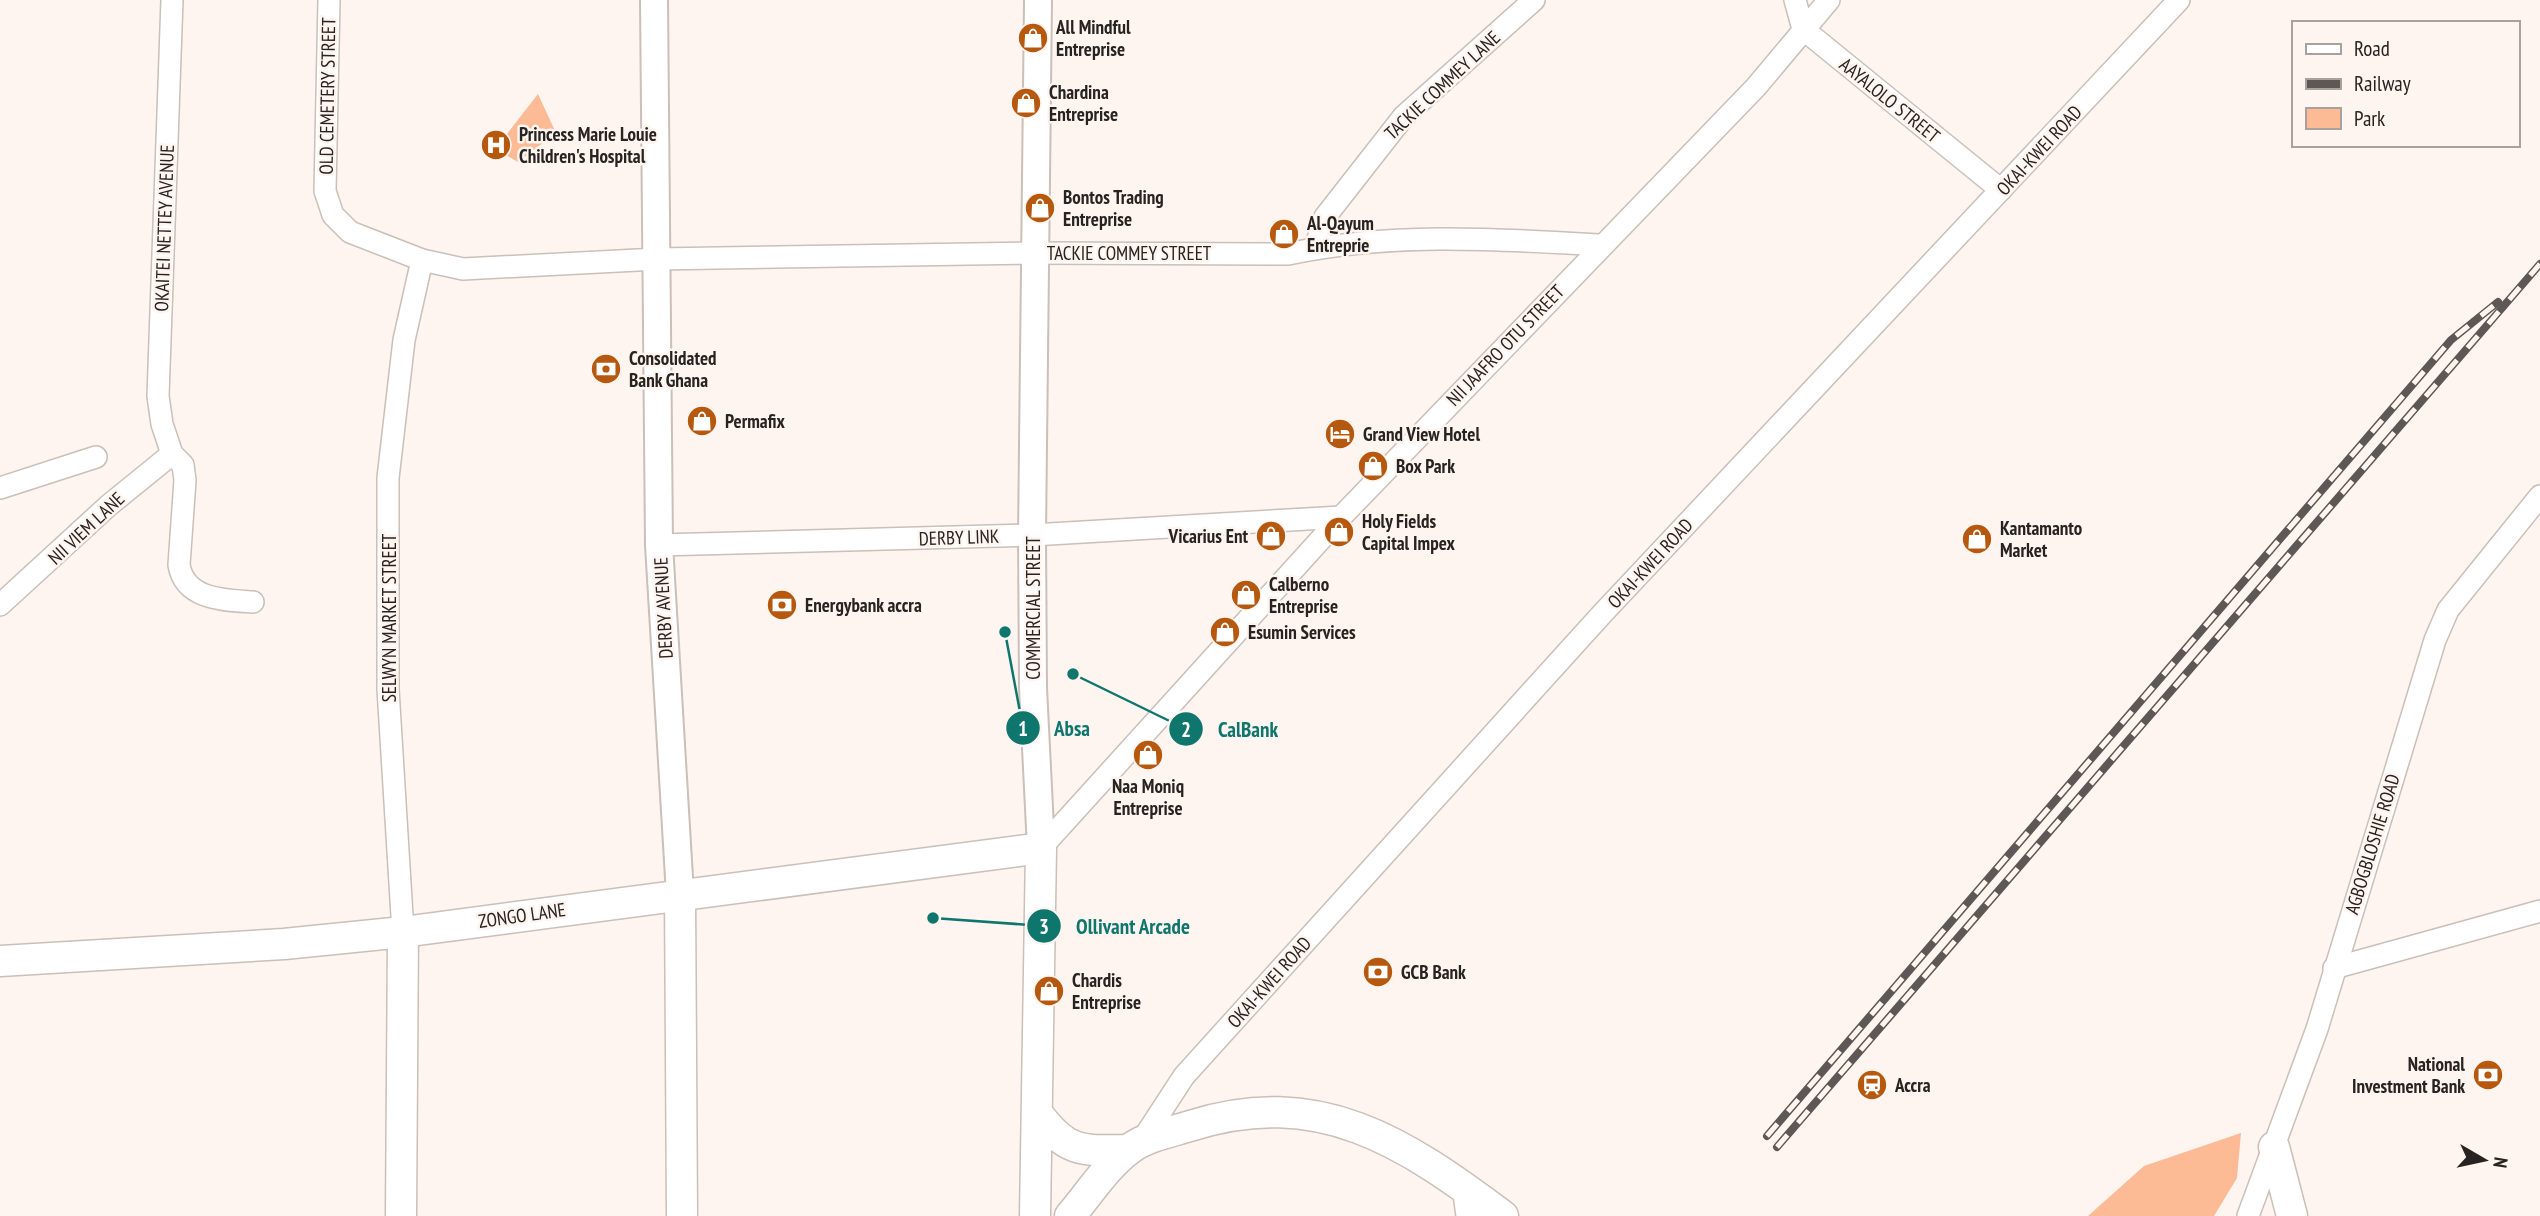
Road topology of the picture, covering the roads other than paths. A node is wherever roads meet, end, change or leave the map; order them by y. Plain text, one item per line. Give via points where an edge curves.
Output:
1 (172, 0) edge
2 (329, 0) edge
3 (654, 0) edge
4 (1038, 0) edge
5 (1534, 0) edge
6 (1795, 0) edge
7 (1829, 0) edge
8 (2179, 0) edge
9 (1803, 29) junction
10 (2001, 190) junction
11 (1601, 245) junction
12 (1315, 248) junction
13 (1037, 253) junction
14 (657, 259) junction
15 (422, 260) junction
16 (172, 454) junction
17 (96, 457) dead end
18 (0, 488) edge
19 (2540, 496) edge
20 (1341, 517) junction
21 (1032, 535) junction
22 (659, 545) junction
23 (253, 602) dead end
24 (0, 605) edge
25 (1041, 848) junction
26 (680, 894) junction
27 (2540, 911) edge
28 (403, 932) junction
29 (0, 961) edge
30 (2334, 968) junction
31 (1038, 1114) junction
32 (1134, 1146) junction
33 (2274, 1147) junction
34 (1463, 1186) junction
35 (401, 1216) edge
36 (682, 1216) edge
37 (1035, 1216) edge
38 (1070, 1216) edge
39 (1467, 1216) edge
40 (1503, 1216) edge
41 (2248, 1216) edge
42 (2292, 1216) edge

1 - 16 street, OKAITEI NETTEY AVENUE via 158,396
2 - 15 street, OLD CEMETERY STREET via 325,191 333,215 350,232
3 - 14 street, DERBY AVENUE
4 - 13 street, COMMERCIAL STREET
5 - 12 street, TACKIE COMMEY LANE via 1404,116 1325,217
6 - 9 street
7 - 9 street, NII JAAFRO OTU STREET
8 - 10 street, OKAI-KWEI ROAD
9 - 10 street, AAYALOLO STREET
9 - 11 street, NII JAAFRO OTU STREET via 1756,87
10 - 32 street, OKAI-KWEI ROAD via 1602,614 1184,1076
11 - 12 street, TACKIE COMMEY STREET via 1451,237
11 - 20 street, NII JAAFRO OTU STREET
12 - 13 street, TACKIE COMMEY STREET via 1289,254
13 - 14 street, TACKIE COMMEY STREET
13 - 21 street, COMMERCIAL STREET
14 - 15 street via 463,269
14 - 22 street, DERBY AVENUE
15 - 28 street, SELWYN MARKET STREET via 404,340 388,478 388,689
16 - 23 street, OKAITEI NETTEY AVENUE via 183,465 185,480 181,576 201,594
16 - 24 street, NII VIEM LANE
17 - 18 street
19 - 30 street, AGBOGBLOSHIE ROAD via 2443,620
20 - 21 street, DERBY LINK
20 - 25 street, NII JAAFRO OTU STREET
21 - 22 street, DERBY LINK
21 - 25 street, COMMERCIAL STREET
22 - 26 street, DERBY AVENUE
25 - 26 main road, ZONGO LANE
25 - 31 main road, COMMERCIAL STREET
26 - 28 main road, ZONGO LANE
26 - 36 main road, DERBY AVENUE
27 - 30 street
28 - 29 main road, ZONGO LANE
28 - 35 main road, SELWYN MARKET STREET
30 - 33 street, AGBOGBLOSHIE ROAD
31 - 32 main road via 1056,1138 1080,1149
31 - 37 main road, COMMERCIAL STREET
32 - 34 main road via 1229,1116 1254,1112 1315,1115 1390,1140
32 - 38 main road
33 - 41 street, AGBOGBLOSHIE ROAD
33 - 42 main road
34 - 39 street
34 - 40 main road

